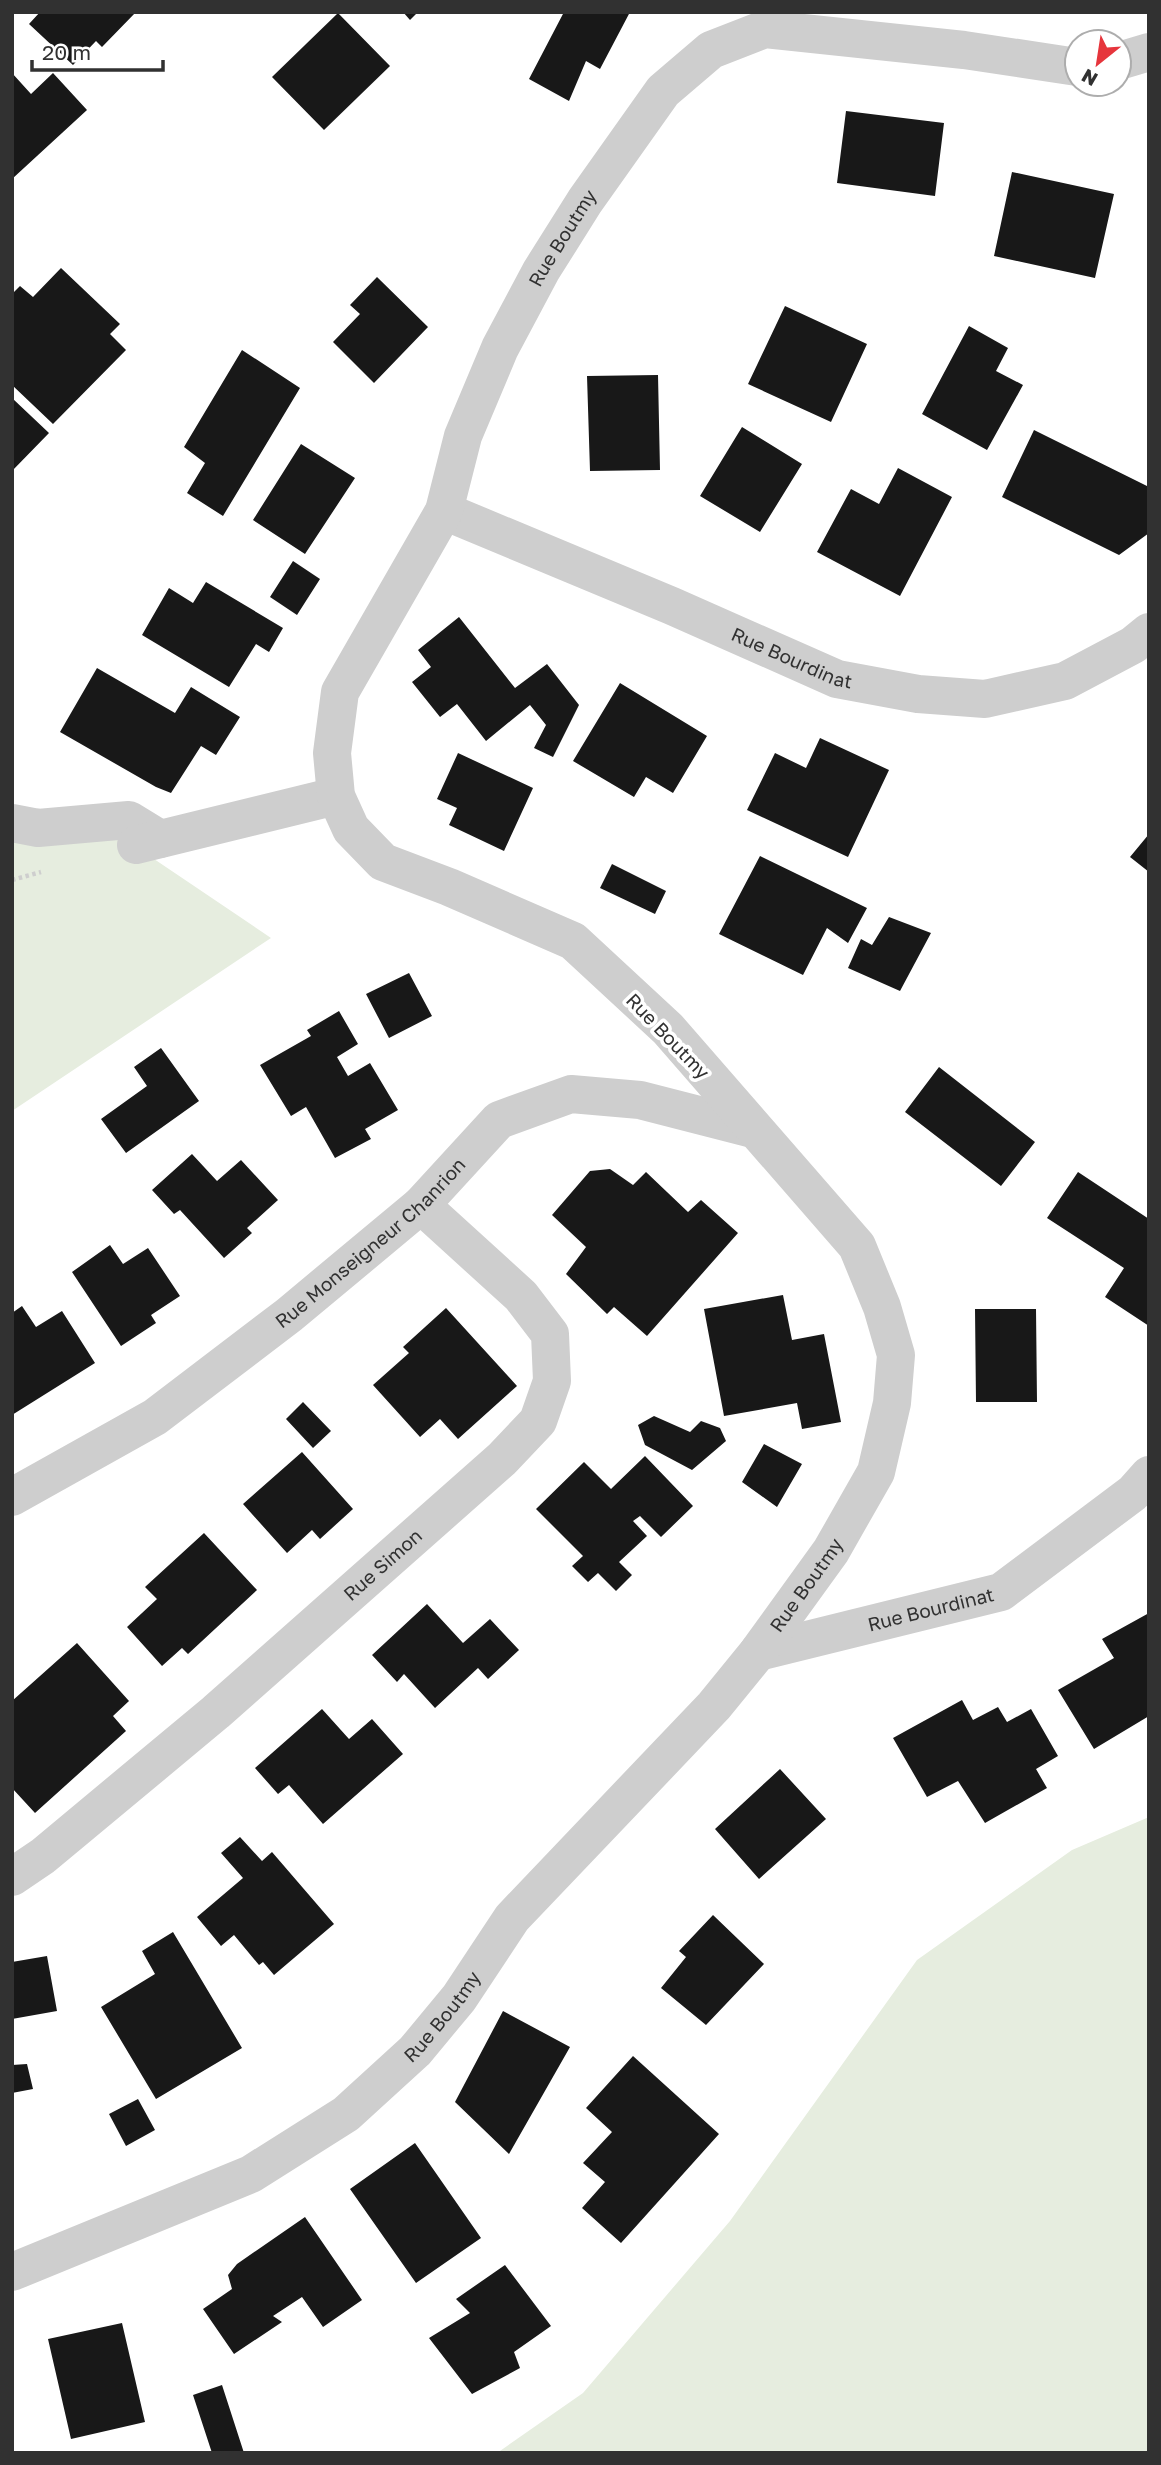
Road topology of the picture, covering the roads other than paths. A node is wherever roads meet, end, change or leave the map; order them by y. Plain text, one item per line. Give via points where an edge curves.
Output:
1 (1063, 65) edge
2 (444, 511) junction
3 (1149, 632) edge
4 (336, 796) junction
5 (12, 823) edge
6 (753, 1129) junction
7 (421, 1205) junction
8 (1149, 1475) edge
9 (12, 1497) edge
10 (758, 1652) junction
11 (12, 1877) edge
12 (12, 2272) edge

1 - 2 street, Rue Boutmy via 765,29 711,50 663,91 584,201 541,271 500,348 463,436
2 - 3 street, Rue Bourdinat via 837,679 918,694 985,699 1065,681
2 - 4 street, Rue Boutmy via 340,692 332,753
4 - 5 street via 148,842 129,820 38,828
4 - 6 street, Rue Boutmy via 351,829 383,862 573,941 668,1029
6 - 7 street, Rue Monseigneur Chanrion via 640,1100 571,1094 499,1120
6 - 10 street, Rue Boutmy via 857,1246 882,1307 895,1355 892,1403 876,1472 831,1551
7 - 9 street, Rue Monseigneur Chanrion via 289,1315 155,1417
7 - 11 street, Rue Simon via 521,1296 550,1334 552,1381 538,1421 502,1459 216,1712
8 - 10 street, Rue Bourdinat via 1133,1493 1001,1592
10 - 12 street, Rue Boutmy via 714,1706 512,1918 459,1998 415,2051 346,2114 251,2174

